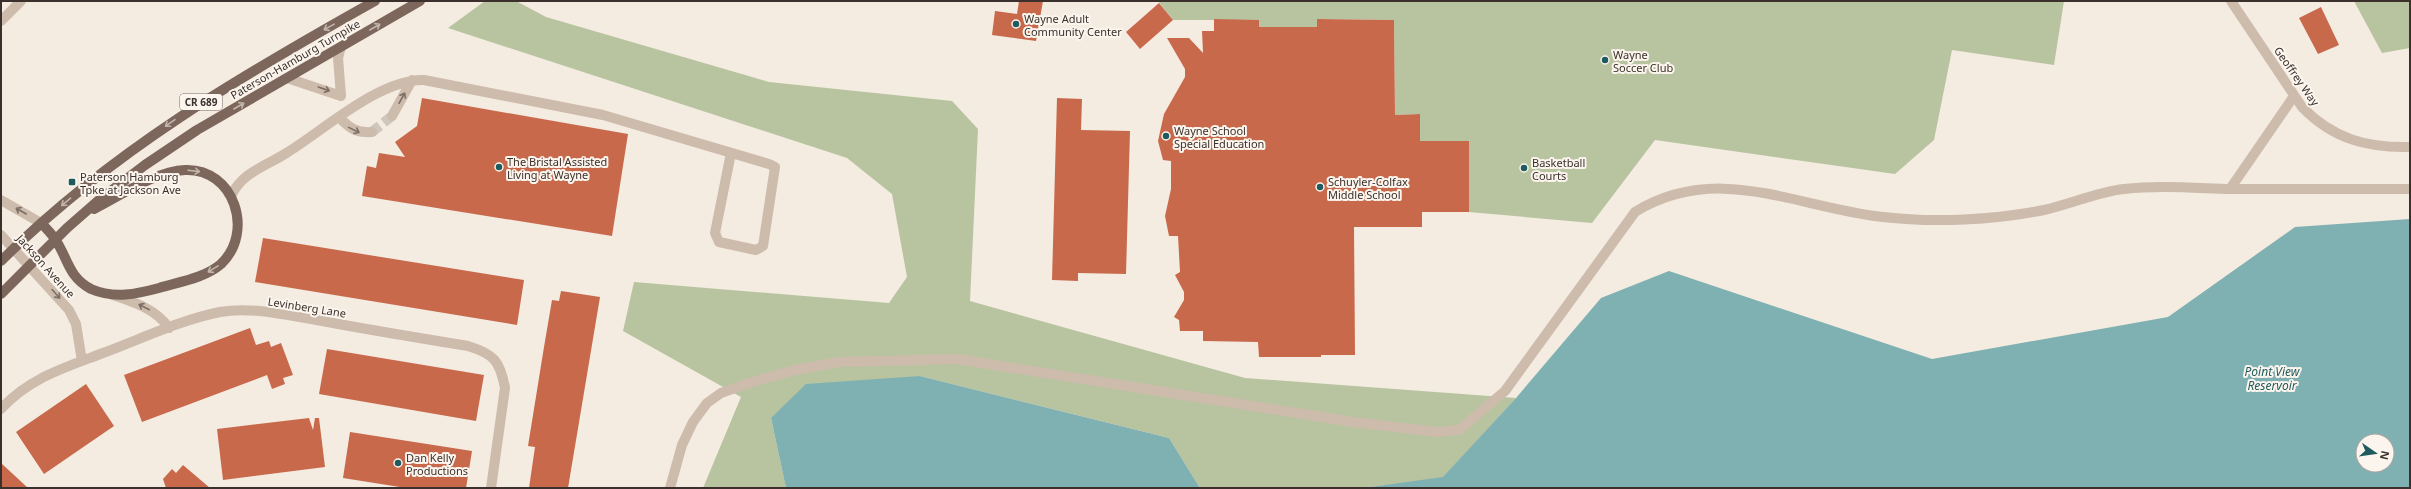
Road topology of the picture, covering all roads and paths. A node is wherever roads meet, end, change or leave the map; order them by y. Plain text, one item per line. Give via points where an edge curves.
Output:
1 (21, 1) edge
2 (375, 1) edge
3 (420, 1) edge
4 (2231, 1) edge
5 (1, 21) edge
6 (341, 46) junction
7 (287, 78) junction
8 (412, 80) junction
9 (341, 96) junction
10 (2294, 96) junction
11 (351, 109) junction
12 (392, 116) tunnel mouth
13 (339, 117) junction
14 (372, 132) dead end
15 (2410, 148) edge
16 (731, 153) junction
17 (2230, 189) junction
18 (2410, 189) edge
19 (231, 196) junction
20 (1, 200) edge
21 (81, 216) junction
22 (41, 223) junction
23 (1, 235) edge
24 (55, 239) junction
25 (14, 249) junction
26 (1, 261) edge
27 (29, 265) junction
28 (1, 294) edge
29 (112, 295) junction
30 (169, 328) junction
31 (82, 361) junction
32 (1, 409) edge
33 (491, 488) edge
34 (670, 488) edge

1 - 5 street
2 -> 22 main road, Paterson-Hamburg Turnpike / CR 689 via 260,65 182,114 124,155
6 -> 3 main road, Paterson-Hamburg Turnpike / CR 689
4 - 10 street, Geoffrey Way
6 - 7 main road, Paterson-Hamburg Turnpike / CR 689
6 - 9 street via 338,58
7 -> 9 street
21 -> 7 main road, Paterson-Hamburg Turnpike / CR 689 via 151,160
8 - 11 street via 392,87
12 -> 8 street
8 - 16 street via 484,90 603,115
9 - 11 street
10 - 15 street, Geoffrey Way via 2316,121 2333,133 2373,146
10 - 17 street
11 - 13 street
13 -> 14 street via 348,127 359,133
13 - 19 street via 288,153 251,172
16 - 16 street via 775,167 763,246 756,250 719,242 715,233
17 - 18 street
17 - 34 street via 2122,189 2013,216 1914,219 1862,214 1764,192 1715,188 1685,190 1655,199 1635,212 1505,391 1458,430 1437,432 1353,422 957,359 839,362 795,370 752,382 708,402 693,422 682,445
21 -> 19 main road via 165,174 183,170 194,170 213,177
19 -> 29 main road, Jackson Avenue via 235,203 237,230 232,248 221,264 203,274 147,292 136,295
22 -> 20 street, Jackson Avenue
21 - 24 main road, Paterson-Hamburg Turnpike / CR 689
22 - 24 main road, Jackson Avenue
22 - 25 main road, Paterson-Hamburg Turnpike / CR 689
23 - 25 street, Jackson Avenue
24 - 27 main road, Paterson-Hamburg Turnpike / CR 689
24 - 29 main road, Jackson Avenue via 74,278 92,289
25 - 26 main road, Paterson-Hamburg Turnpike / CR 689
25 - 27 street, Jackson Avenue
27 - 28 main road, Paterson-Hamburg Turnpike / CR 689
27 -> 31 street, Jackson Avenue via 69,310 76,324
30 -> 29 street via 162,318 148,309
30 - 31 street, Levinberg Lane
30 - 33 street, Levinberg Lane via 221,312 261,311 483,350 494,358 502,372 505,388
31 - 32 street, Levinberg Lane via 31,383 16,392

